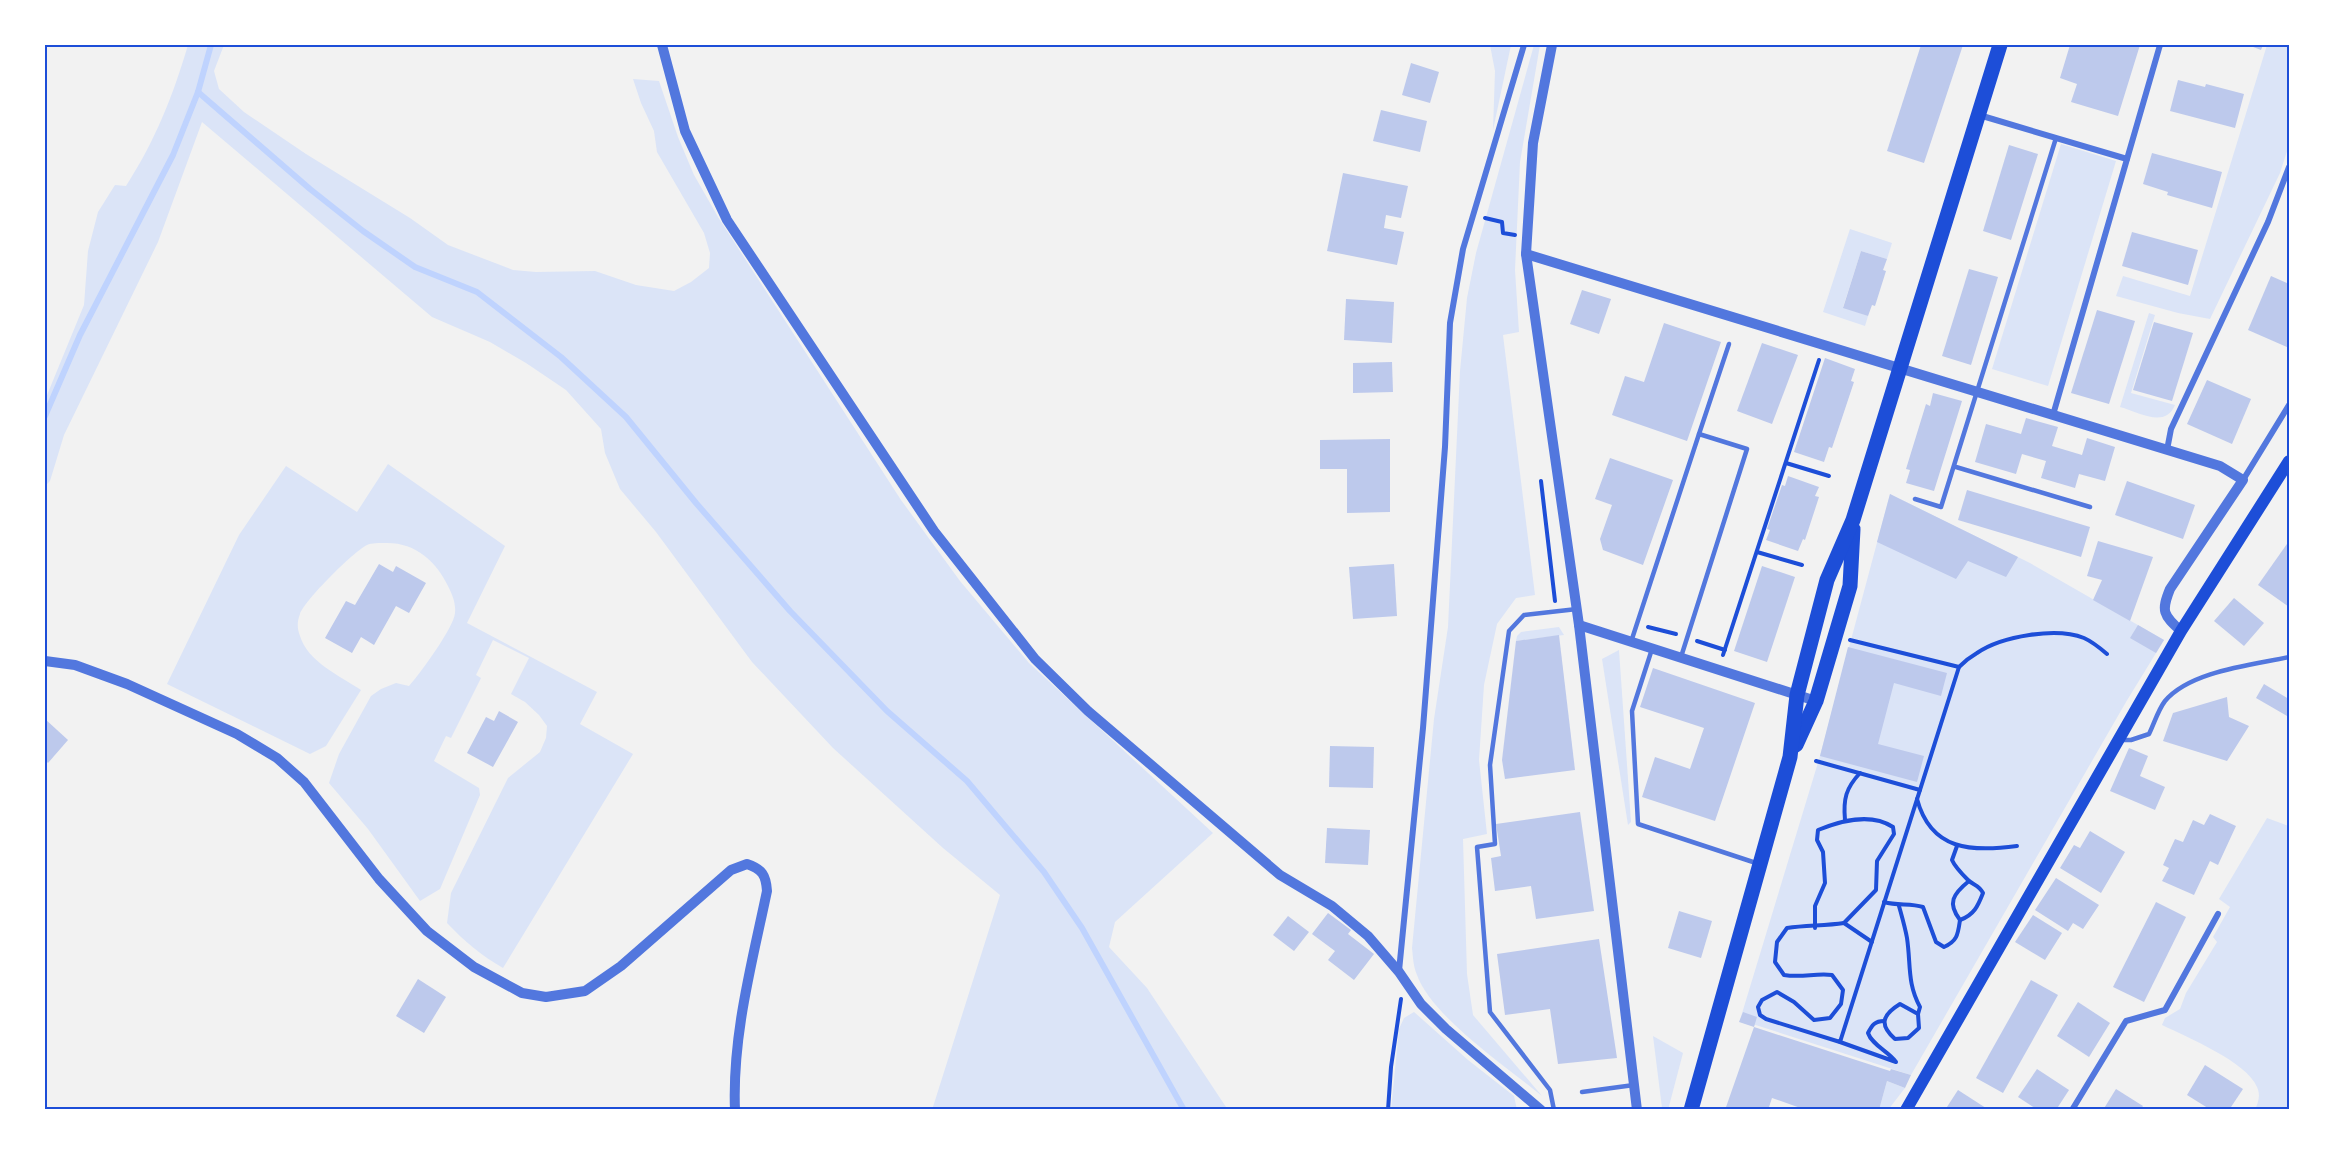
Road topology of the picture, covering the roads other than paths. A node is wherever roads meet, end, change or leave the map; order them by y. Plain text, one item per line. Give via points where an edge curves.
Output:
1 (662, 45) edge
2 (1524, 45) edge
3 (1552, 45) edge
4 (2000, 45) edge
5 (2160, 45) edge
6 (1978, 115) junction
7 (2055, 138) junction
8 (2127, 159) junction
9 (2289, 167) edge
10 (1526, 254) junction
11 (1729, 344) dead end
12 (1900, 368) junction
13 (1978, 392) junction
14 (2289, 405) edge
15 (2053, 415) junction
16 (1699, 434) junction
17 (2167, 450) junction
18 (2289, 461) edge
19 (1956, 467) junction
20 (2242, 480) junction
21 (1915, 499) dead end
22 (2090, 507) dead end
23 (1853, 520) junction
24 (1577, 609) junction
25 (1579, 625) junction
26 (2181, 631) junction
27 (1631, 642) junction
28 (1652, 649) junction
29 (2289, 657) edge
30 (1681, 658) junction
31 (45, 661) edge
32 (1797, 695) junction
33 (1816, 701) junction
34 (2118, 740) junction
35 (1790, 757) junction
36 (1760, 864) junction
37 (2218, 914) dead end
38 (1399, 972) junction
39 (1634, 1085) junction
40 (1582, 1092) dead end
41 (735, 1110) edge
42 (1541, 1110) edge
43 (1554, 1110) edge
44 (1637, 1110) edge
45 (1691, 1110) edge
46 (1906, 1110) edge
47 (2072, 1110) edge

1 - 38 street via 685,131 727,220 934,531 1035,659 1088,711 1280,875 1332,906 1368,936
2 - 38 street via 1463,249 1450,323 1424,717
3 - 10 street via 1533,143
4 - 6 main road
5 - 8 street
6 - 7 street
6 - 12 main road
7 - 8 street
7 - 13 lane
8 - 15 street
9 - 17 street via 2268,222 2171,429
10 - 12 street
10 - 24 street
11 - 16 lane
12 - 13 street
12 - 23 main road
13 - 15 street
13 - 19 lane
14 - 20 street
15 - 17 street
16 - 27 lane
16 - 30 lane via 1747,449
17 - 20 street via 2220,466
18 - 26 main road
19 - 21 lane via 1941,507
19 - 22 lane
20 - 26 street via 2170,589 2164,612
23 - 32 main road via 1827,580
23 - 33 main road via 1850,585
24 - 25 street
24 - 43 lane via 1524,615 1509,631 1490,765 1495,844 1477,847 1490,1012 1550,1090
25 - 27 street
25 - 39 street
26 - 34 main road
27 - 28 street
28 - 30 street
28 - 36 lane via 1632,711 1638,824
29 - 34 lane via 2227,670 2182,685 2164,702 2149,734
30 - 32 street
31 - 41 street via 75,665 127,684 237,734 277,758 304,782 379,879 428,931 474,967 522,993 546,997 585,990 621,966 732,870 747,864 759,868 766,877 767,891 742,1012
32 - 33 street
32 - 35 main road
33 - 35 main road
34 - 46 main road
35 - 36 main road
36 - 45 main road
37 - 47 street via 2164,1010 2126,1021
38 - 42 street via 1420,1004
39 - 40 lane
39 - 44 street

